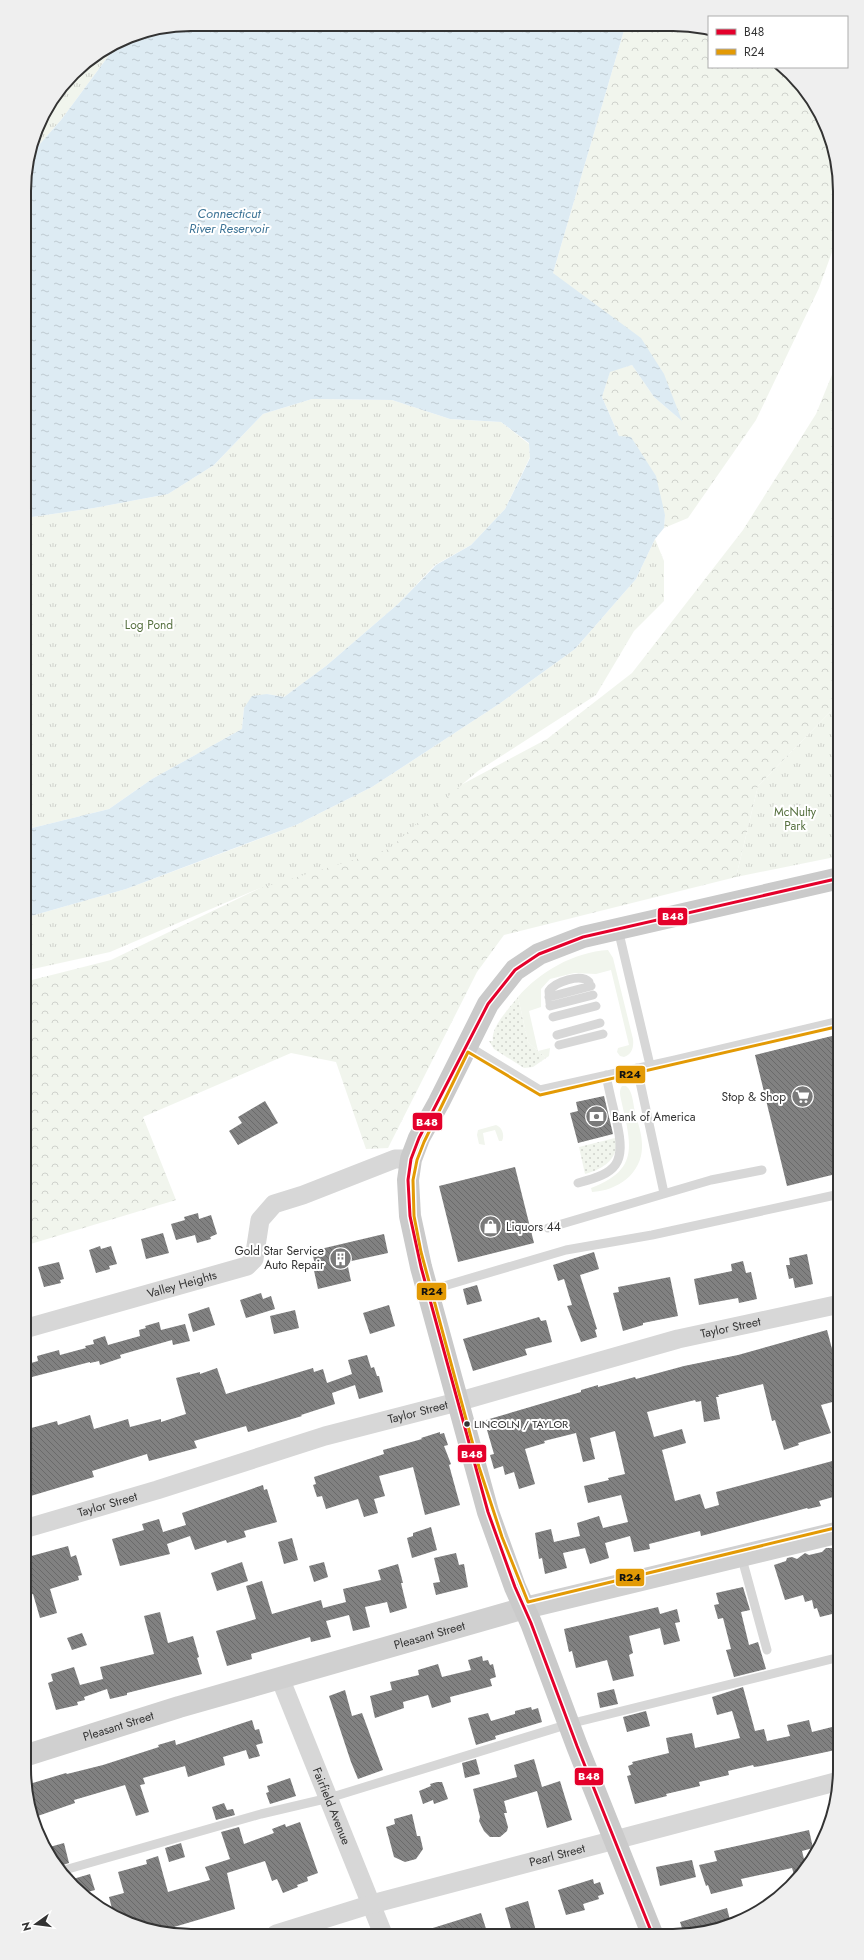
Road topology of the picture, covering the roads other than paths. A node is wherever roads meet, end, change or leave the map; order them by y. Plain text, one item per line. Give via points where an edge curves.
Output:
1 (833, 880) edge
2 (618, 929) junction
3 (591, 987) joint
4 (596, 1006) dead end
5 (553, 1017) dead end
6 (600, 1023) dead end
7 (833, 1023) edge
8 (603, 1034) dead end
9 (557, 1035) dead end
10 (466, 1045) junction
11 (559, 1045) dead end
12 (650, 1065) junction
13 (637, 1068) junction
14 (608, 1074) junction
15 (412, 1159) junction
16 (762, 1170) dead end
17 (578, 1184) dead end
18 (664, 1192) junction
19 (833, 1196) edge
20 (548, 1228) dead end
21 (427, 1291) junction
22 (833, 1306) edge
23 (31, 1327) edge
24 (457, 1402) junction
25 (31, 1527) edge
26 (833, 1534) edge
27 (741, 1556) junction
28 (525, 1608) junction
29 (767, 1650) dead end
30 (833, 1659) edge
31 (280, 1678) junction
32 (569, 1724) junction
33 (31, 1754) edge
34 (833, 1783) edge
35 (329, 1798) junction
36 (614, 1839) junction
37 (67, 1869) edge
38 (372, 1904) junction
39 (292, 1929) edge
40 (381, 1929) edge
41 (650, 1929) edge

1 - 2 main road
2 - 10 main road via 583,937 539,954 515,970 488,1004
2 - 12 lane
3 - 3 lane via 584,978 557,984 549,991 550,1002
4 - 5 lane
6 - 9 lane
7 - 12 lane
8 - 11 lane
10 - 14 lane via 537,1089
10 - 15 main road via 419,1138
12 - 13 lane
13 - 14 lane
13 - 18 lane
14 - 17 lane via 621,1155 617,1164 608,1172
15 - 21 main road via 408,1180 410,1216
15 - 23 street, Valley Heights via 395,1159 274,1204 260,1220 254,1259 247,1266
16 - 18 lane
18 - 20 lane
19 - 21 lane via 652,1235 566,1250
21 - 24 main road
22 - 24 street, Taylor Street via 678,1339
24 - 25 street, Taylor Street via 325,1436
24 - 28 main road via 488,1512
26 - 27 street, Pleasant Street
27 - 28 street, Pleasant Street
27 - 29 lane
28 - 31 street, Pleasant Street
28 - 32 main road
30 - 32 lane
31 - 33 street, Pleasant Street
31 - 35 street, Fairfield Avenue
32 - 35 lane
32 - 36 main road
34 - 36 street, Pearl Street
35 - 37 lane via 261,1814
35 - 38 street, Fairfield Avenue
36 - 38 street, Pearl Street
36 - 41 main road
38 - 39 street, Pearl Street
38 - 40 street, Fairfield Avenue

